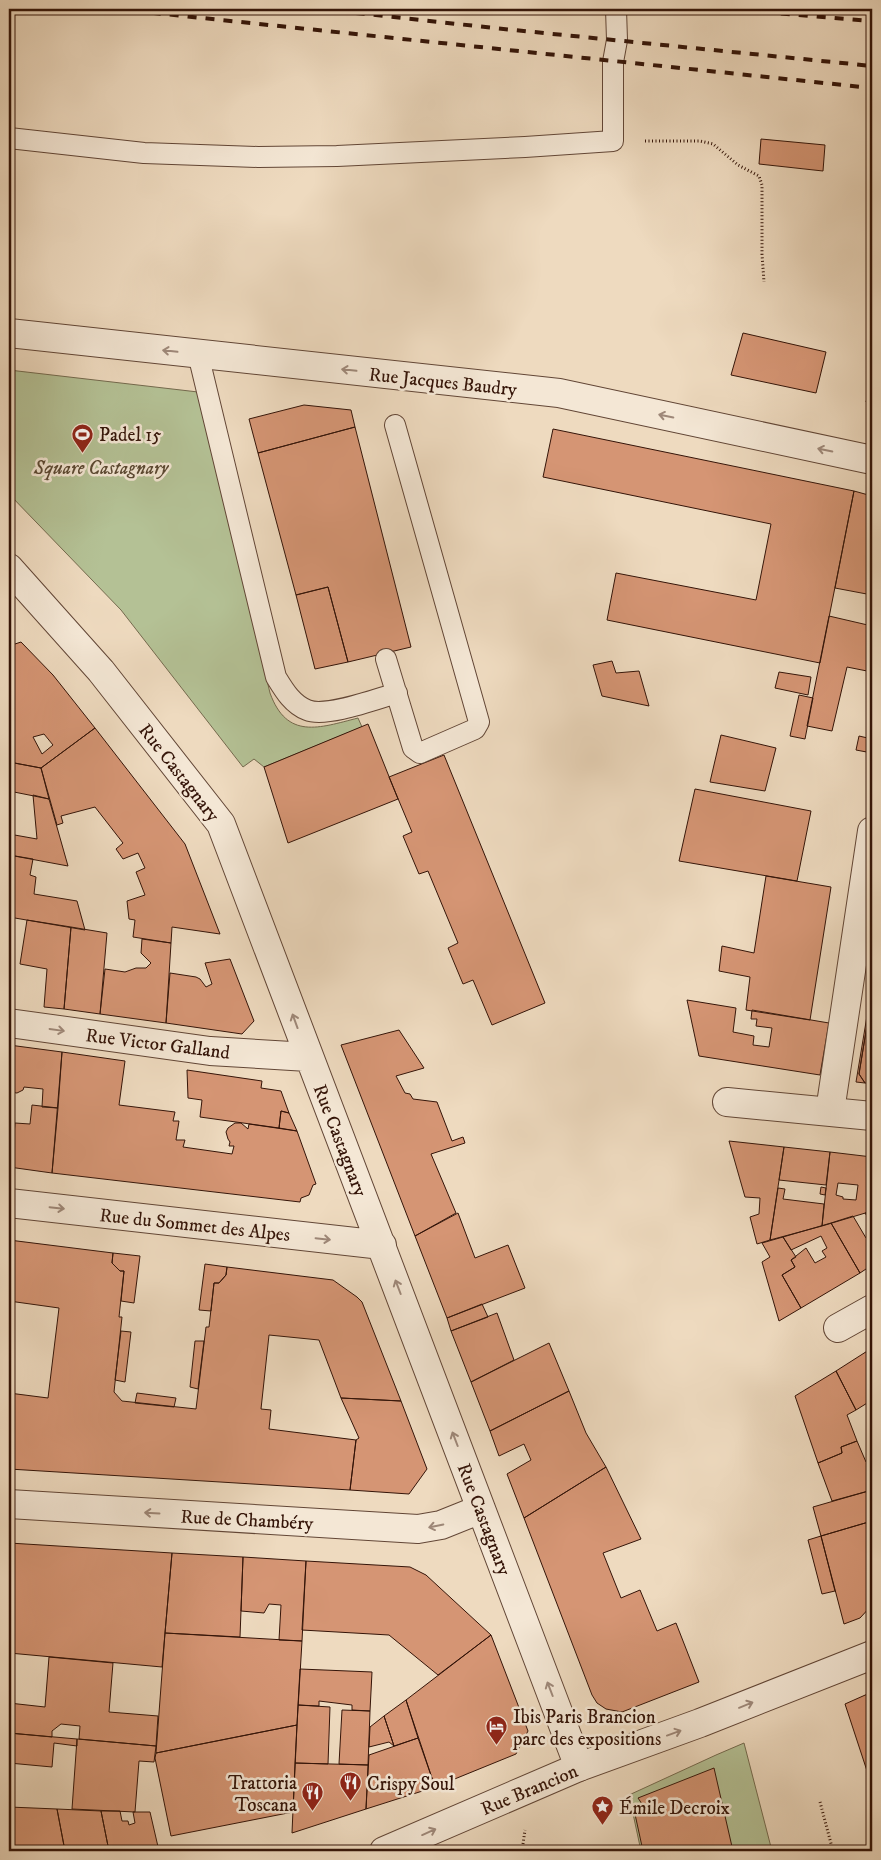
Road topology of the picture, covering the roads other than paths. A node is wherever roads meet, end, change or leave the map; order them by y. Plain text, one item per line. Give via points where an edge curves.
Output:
1 (616, 9) edge
2 (9, 138) edge
3 (9, 333) edge
4 (198, 354) junction
5 (395, 424) dead end
6 (872, 460) edge
7 (9, 568) edge
8 (386, 659) dead end
9 (397, 693) junction
10 (872, 831) edge
11 (9, 1023) edge
12 (308, 1057) junction
13 (727, 1102) dead end
14 (830, 1111) junction
15 (872, 1116) edge
16 (9, 1203) edge
17 (382, 1245) junction
18 (872, 1309) edge
19 (838, 1328) dead end
20 (9, 1504) edge
21 (481, 1509) junction
22 (861, 1660) edge
23 (579, 1767) junction
24 (384, 1851) edge

1 - 2 lane via 613,141 337,156 258,156 144,153
4 -> 3 street, Rue Jacques Baudry
6 -> 4 street, Rue Jacques Baudry via 559,393
4 - 9 lane via 276,677 289,697 307,710 325,713
5 - 9 lane via 479,722 475,729 420,753 413,748
12 -> 7 street, Rue Castagnary via 221,824 101,671
8 - 9 lane
10 - 14 street
11 -> 12 street, Rue Victor Galland via 210,1052
12 - 17 street, Rue Castagnary
13 - 14 street
14 - 15 street
16 -> 17 street, Rue du Sommet des Alpes
21 -> 17 street, Rue Castagnary
18 - 19 street
21 -> 20 street, Rue de Chambéry via 441,1525 418,1529
23 -> 21 street, Rue Castagnary
23 -> 22 street, Rue Brancion
24 -> 23 street, Rue Brancion

